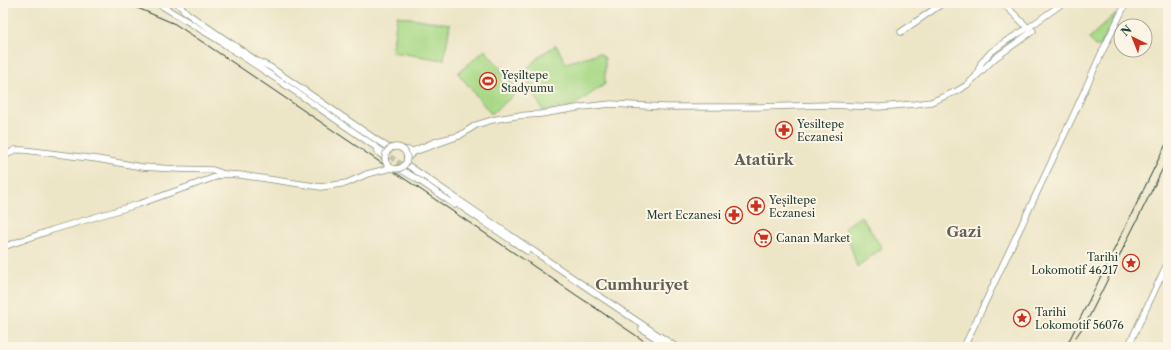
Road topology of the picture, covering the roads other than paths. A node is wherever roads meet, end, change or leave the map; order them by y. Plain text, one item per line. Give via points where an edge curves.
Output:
1 (159, 3) edge
2 (177, 3) edge
3 (943, 3) edge
4 (1003, 3) edge
5 (1063, 3) edge
6 (1126, 3) edge
7 (1030, 29) junction
8 (901, 32) dead end
9 (256, 63) junction
10 (430, 145) junction
11 (392, 148) junction
12 (402, 149) junction
13 (3, 155) edge
14 (385, 159) junction
15 (406, 159) junction
16 (408, 167) tunnel mouth
17 (391, 168) junction
18 (398, 168) junction
19 (224, 174) junction
20 (367, 174) junction
21 (495, 227) junction
22 (3, 246) edge
23 (1168, 262) edge
24 (669, 347) edge
25 (676, 347) edge
26 (964, 347) edge
27 (1128, 347) edge

1 - 9 street
2 - 9 street via 188,14
3 - 8 street
4 - 7 street
5 - 7 street
6 - 26 street
7 - 10 street via 1006,40 991,52 967,85 932,102 879,107 828,105 665,108 611,104 492,120 476,125 459,136
9 - 11 street via 383,148
9 - 14 street via 265,75
10 - 12 street via 412,151
10 - 15 street via 414,152
11 - 12 street, bridge
11 - 14 street, bridge via 386,152
12 - 15 street, bridge
13 - 19 street via 14,150 24,150 142,167 213,170
14 - 17 street, bridge
14 - 20 street, bridge via 381,165
15 - 18 street, bridge
15 - 21 street
16 - 21 street
17 - 18 street, bridge
17 - 20 street, bridge
18 - 21 street via 464,211
19 - 20 street via 321,187 347,183
19 - 22 street via 139,204
21 - 24 street
21 - 25 street
23 - 27 street

